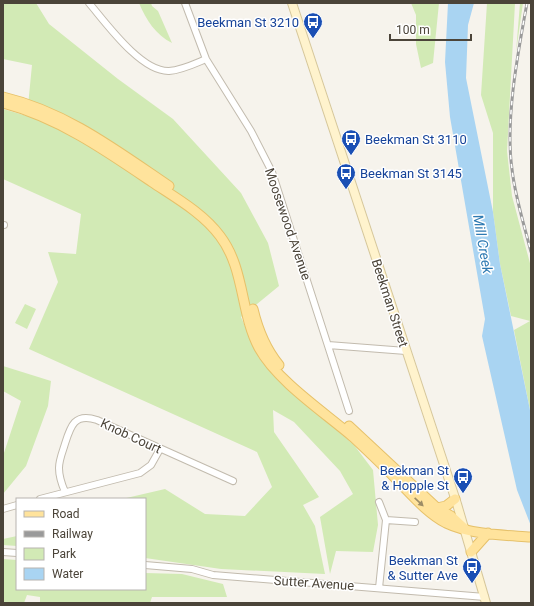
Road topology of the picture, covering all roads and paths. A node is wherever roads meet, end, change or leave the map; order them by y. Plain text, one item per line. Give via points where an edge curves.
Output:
1 (89, 3) edge
2 (185, 3) edge
3 (292, 3) edge
4 (206, 59) junction
5 (3, 97) edge
6 (3, 103) edge
7 (328, 345) junction
8 (406, 351) junction
9 (349, 411) dead end
10 (160, 449) junction
11 (234, 481) dead end
12 (64, 492) junction
13 (43, 498) edge
14 (455, 499) junction
15 (379, 502) dead end
16 (16, 505) edge
17 (438, 508) junction
18 (3, 509) edge
19 (386, 520) junction
20 (415, 522) dead end
21 (464, 529) junction
22 (484, 534) junction
23 (531, 537) edge
24 (3, 552) edge
25 (471, 552) junction
26 (16, 553) edge
27 (146, 565) edge
28 (379, 588) junction
29 (486, 600) edge

1 - 4 street via 143,62 167,71 182,69
2 - 4 street, Moosewood Avenue
3 - 8 main road, Beekman Street
4 - 7 street, Moosewood Avenue via 251,131 272,172
5 - 17 main road via 44,110 94,134 212,218 234,247 260,336 273,358
6 -> 21 main road via 54,121 91,141 192,209 210,224 234,259 254,337 266,358 286,380 353,437 418,502 444,522
7 - 8 street
7 - 9 street, Moosewood Avenue
8 - 14 main road, Beekman Street
10 - 11 street, Knob Court
10 - 12 street via 151,465 140,473
10 - 12 street, Knob Court via 97,420 77,420 71,426 59,467
12 - 13 street
14 - 17 main road
14 - 21 main road, Beekman Street
15 - 19 street
16 - 18 street
17 - 21 main road
19 - 20 street
19 - 28 street
21 - 22 main road
21 - 25 main road, Beekman Street
22 - 23 main road
22 - 25 main road
24 - 26 street
25 - 29 main road, Beekman Street
27 - 28 street, Sutter Avenue via 192,569 213,575
28 - 29 street, Sutter Avenue

